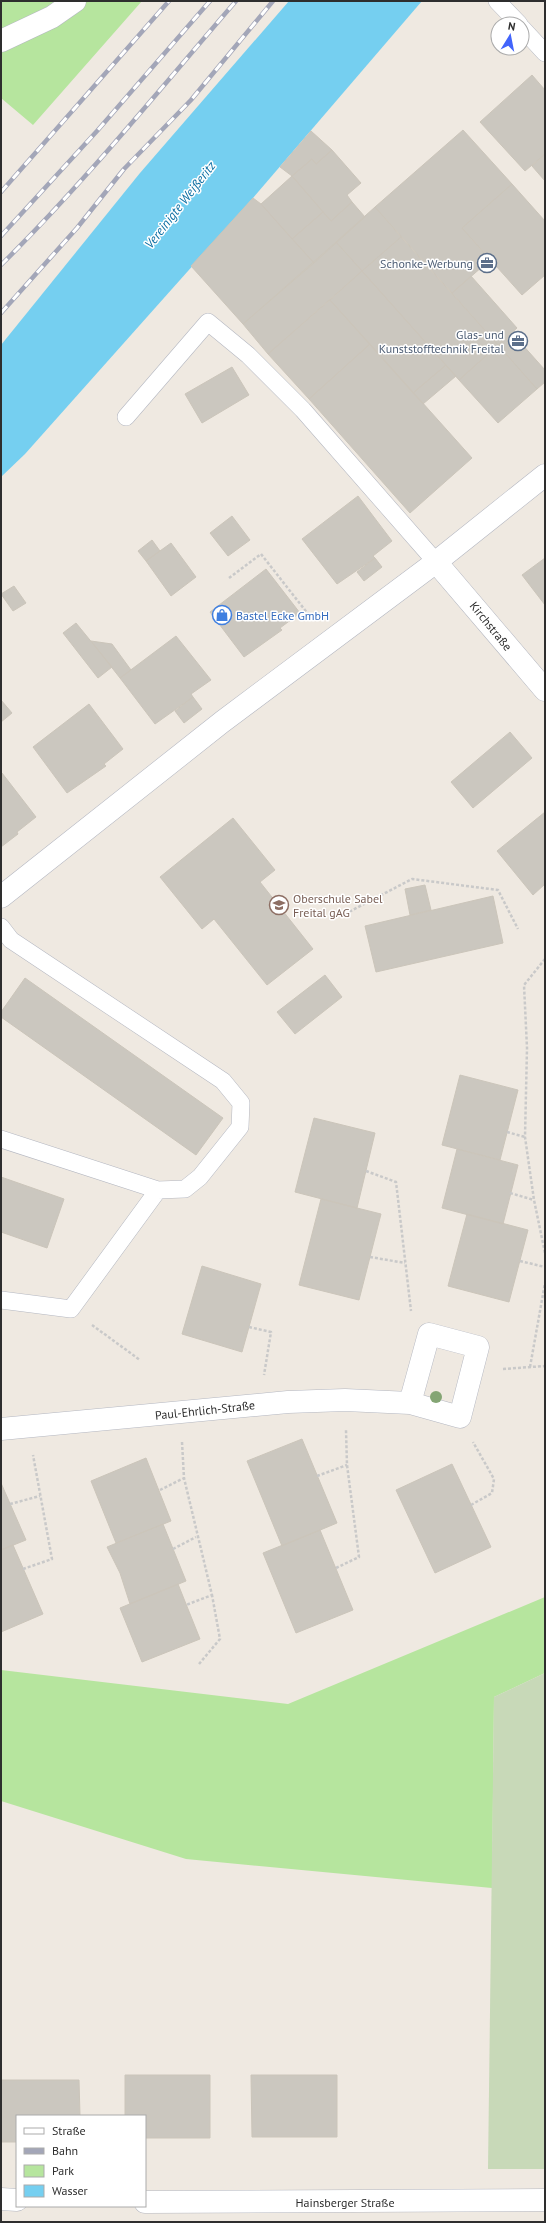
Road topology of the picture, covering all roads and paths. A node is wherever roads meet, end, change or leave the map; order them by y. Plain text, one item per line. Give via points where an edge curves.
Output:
1 (75, 1) edge
2 (497, 1) edge
3 (511, 16) edge
4 (530, 37) edge
5 (1, 41) edge
6 (545, 53) edge
7 (126, 417) dead end
8 (545, 475) edge
9 (436, 562) junction
10 (229, 578) dead end
11 (309, 616) dead end
12 (545, 690) edge
13 (1, 896) edge
14 (345, 914) dead end
15 (1, 927) edge
16 (518, 929) dead end
17 (545, 959) edge
18 (507, 1132) dead end
19 (525, 1137) junction
20 (1, 1139) edge
21 (366, 1171) dead end
22 (158, 1190) junction
23 (510, 1194) dead end
24 (534, 1200) junction
25 (545, 1254) edge
26 (370, 1257) dead end
27 (520, 1261) dead end
28 (405, 1263) junction
29 (545, 1267) edge
30 (545, 1283) edge
31 (1, 1300) edge
32 (71, 1309) junction
33 (411, 1313) dead end
34 (249, 1326) dead end
35 (140, 1360) dead end
36 (545, 1366) edge
37 (530, 1367) junction
38 (499, 1369) dead end
39 (265, 1371) dead end
40 (345, 1400) junction
41 (410, 1403) dead end
42 (180, 1414) junction
43 (28, 1426) junction
44 (1, 1429) edge
45 (471, 1438) dead end
46 (347, 1465) junction
47 (317, 1476) dead end
48 (184, 1478) junction
49 (160, 1490) dead end
50 (40, 1496) junction
51 (10, 1504) dead end
52 (472, 1505) dead end
53 (196, 1537) junction
54 (173, 1549) dead end
55 (336, 1568) dead end
56 (23, 1569) dead end
57 (212, 1595) junction
58 (186, 1605) dead end
59 (199, 1664) dead end
60 (1, 2199) edge
61 (16, 2200) edge
62 (545, 2200) edge
63 (146, 2202) edge

1 - 5 street via 52,17
2 - 3 lane
4 - 6 lane
7 - 9 lane via 208,322 248,355 303,410
8 - 9 street
9 - 12 street, Kirchstraße
9 - 13 street via 222,722
10 - 11 path via 262,554
14 - 16 path via 412,879 498,890
15 - 22 lane via 11,940 223,1081 241,1103 240,1127 200,1177 185,1189
17 - 19 path via 524,985 527,1048
18 - 19 path
19 - 24 path
20 - 22 lane
21 - 28 path via 396,1182
22 - 32 lane
23 - 24 path
24 - 25 path
26 - 28 path
27 - 29 path
28 - 33 path
30 - 37 path
31 - 32 lane
32 - 35 path
34 - 39 path via 271,1332
36 - 37 path
37 - 38 path
40 - 41 street, Paul-Ehrlich-Straße
40 - 42 street, Paul-Ehrlich-Straße via 288,1402
40 - 46 path
42 - 43 street, Paul-Ehrlich-Straße
42 - 48 path
43 - 44 street, Paul-Ehrlich-Straße
43 - 50 path
45 - 52 path via 494,1479 492,1493
46 - 47 path
46 - 55 path via 359,1557
48 - 49 path
48 - 53 path
50 - 51 path
50 - 56 path via 52,1559
53 - 54 path
53 - 57 path
57 - 58 path
57 - 59 path via 220,1639
60 - 61 street
62 - 63 street, Hainsberger Straße

